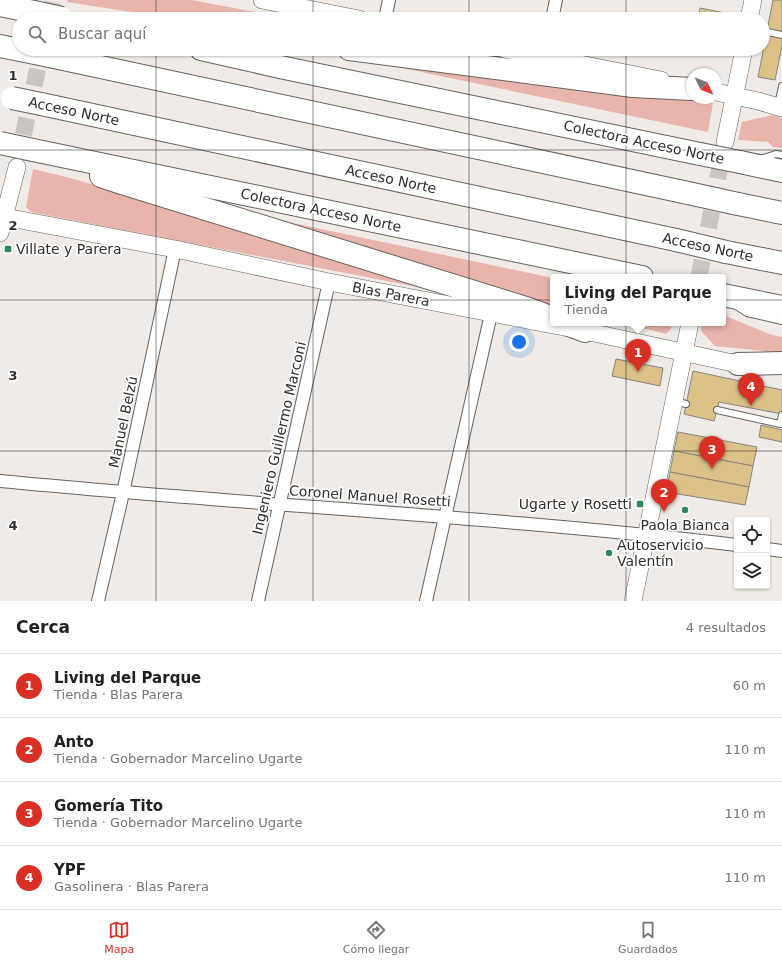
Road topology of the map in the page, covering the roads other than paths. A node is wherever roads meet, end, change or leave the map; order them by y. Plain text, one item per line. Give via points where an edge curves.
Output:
1 (262, 0) edge
2 (390, 0) edge
3 (556, 0) edge
4 (753, 0) edge
5 (0, 5) edge
6 (34, 12) edge
7 (323, 12) edge
8 (387, 12) edge
9 (553, 12) edge
10 (750, 12) edge
11 (770, 32) edge
12 (782, 35) edge
13 (0, 46) edge
14 (12, 48) edge
15 (50, 56) edge
16 (232, 56) edge
17 (403, 56) edge
18 (560, 56) edge
19 (743, 56) edge
20 (782, 86) edge
21 (686, 87) edge
22 (686, 88) edge
23 (722, 93) edge
24 (6, 96) edge
25 (735, 96) junction
26 (780, 108) edge
27 (725, 142) tunnel mouth
28 (0, 143) edge
29 (33, 150) junction
30 (782, 155) edge
31 (742, 163) junction
32 (17, 167) tunnel mouth
33 (782, 171) edge
34 (782, 213) edge
35 (2, 216) edge
36 (0, 233) edge
37 (175, 249) junction
38 (782, 263) edge
39 (628, 274) edge
40 (329, 282) junction
41 (726, 295) edge
42 (726, 300) edge
43 (782, 307) edge
44 (491, 314) junction
45 (550, 317) edge
46 (782, 321) edge
47 (550, 325) edge
48 (553, 326) edge
49 (571, 326) edge
50 (690, 326) edge
51 (584, 332) junction
52 (685, 353) junction
53 (782, 363) edge
54 (738, 364) junction
55 (782, 373) edge
56 (717, 410) dead end
57 (782, 415) edge
58 (0, 481) edge
59 (123, 493) junction
60 (280, 505) junction
61 (445, 517) junction
62 (647, 535) junction
63 (734, 546) edge
64 (770, 549) edge
65 (782, 551) edge
66 (98, 601) edge
67 (258, 601) edge
68 (426, 601) edge
69 (633, 601) edge

1 - 7 street
2 - 8 street
3 - 9 street
4 - 10 street
5 - 6 highway, bridge
11 - 12 lane
13 - 14 highway, bridge
15 - 34 highway, bridge
16 - 31 highway, Colectora Acceso Norte, bridge
17 - 22 highway via 633,86
18 - 21 street
19 - 25 street
20 - 26 lane
23 - 25 street
24 - 38 highway, Acceso Norte, bridge
25 - 26 street
25 - 27 street
28 - 29 highway, Colectora Acceso Norte, bridge
29 - 39 highway, Colectora Acceso Norte
29 - 45 highway via 122,184
30 - 31 lane via 776,154
31 - 33 highway, Colectora Acceso Norte
32 - 35 street
35 - 36 street
35 - 37 street, Blas Parera
37 - 40 street, Blas Parera
37 - 59 street, Manuel Belzú
40 - 44 street, Blas Parera
40 - 60 street, Ingeniero Guillermo Marconi
41 - 43 highway
42 - 46 lane via 747,313
44 - 47 street, Blas Parera
44 - 61 street
48 - 51 street, Blas Parera
49 - 51 highway
50 - 52 street
51 - 52 street, Blas Parera
52 - 54 street, Blas Parera
52 - 62 street via 680,403
53 - 54 highway
54 - 55 street, Blas Parera
56 - 57 lane via 780,424
58 - 59 street, Coronel Manuel Rosetti
59 - 60 street, Coronel Manuel Rosetti
59 - 66 street, Manuel Belzú
60 - 61 street, Coronel Manuel Rosetti
60 - 67 street, Ingeniero Guillermo Marconi
61 - 62 street, Coronel Manuel Rosetti
61 - 68 street
62 - 63 street, Coronel Manuel Rosetti
62 - 69 street
64 - 65 street

